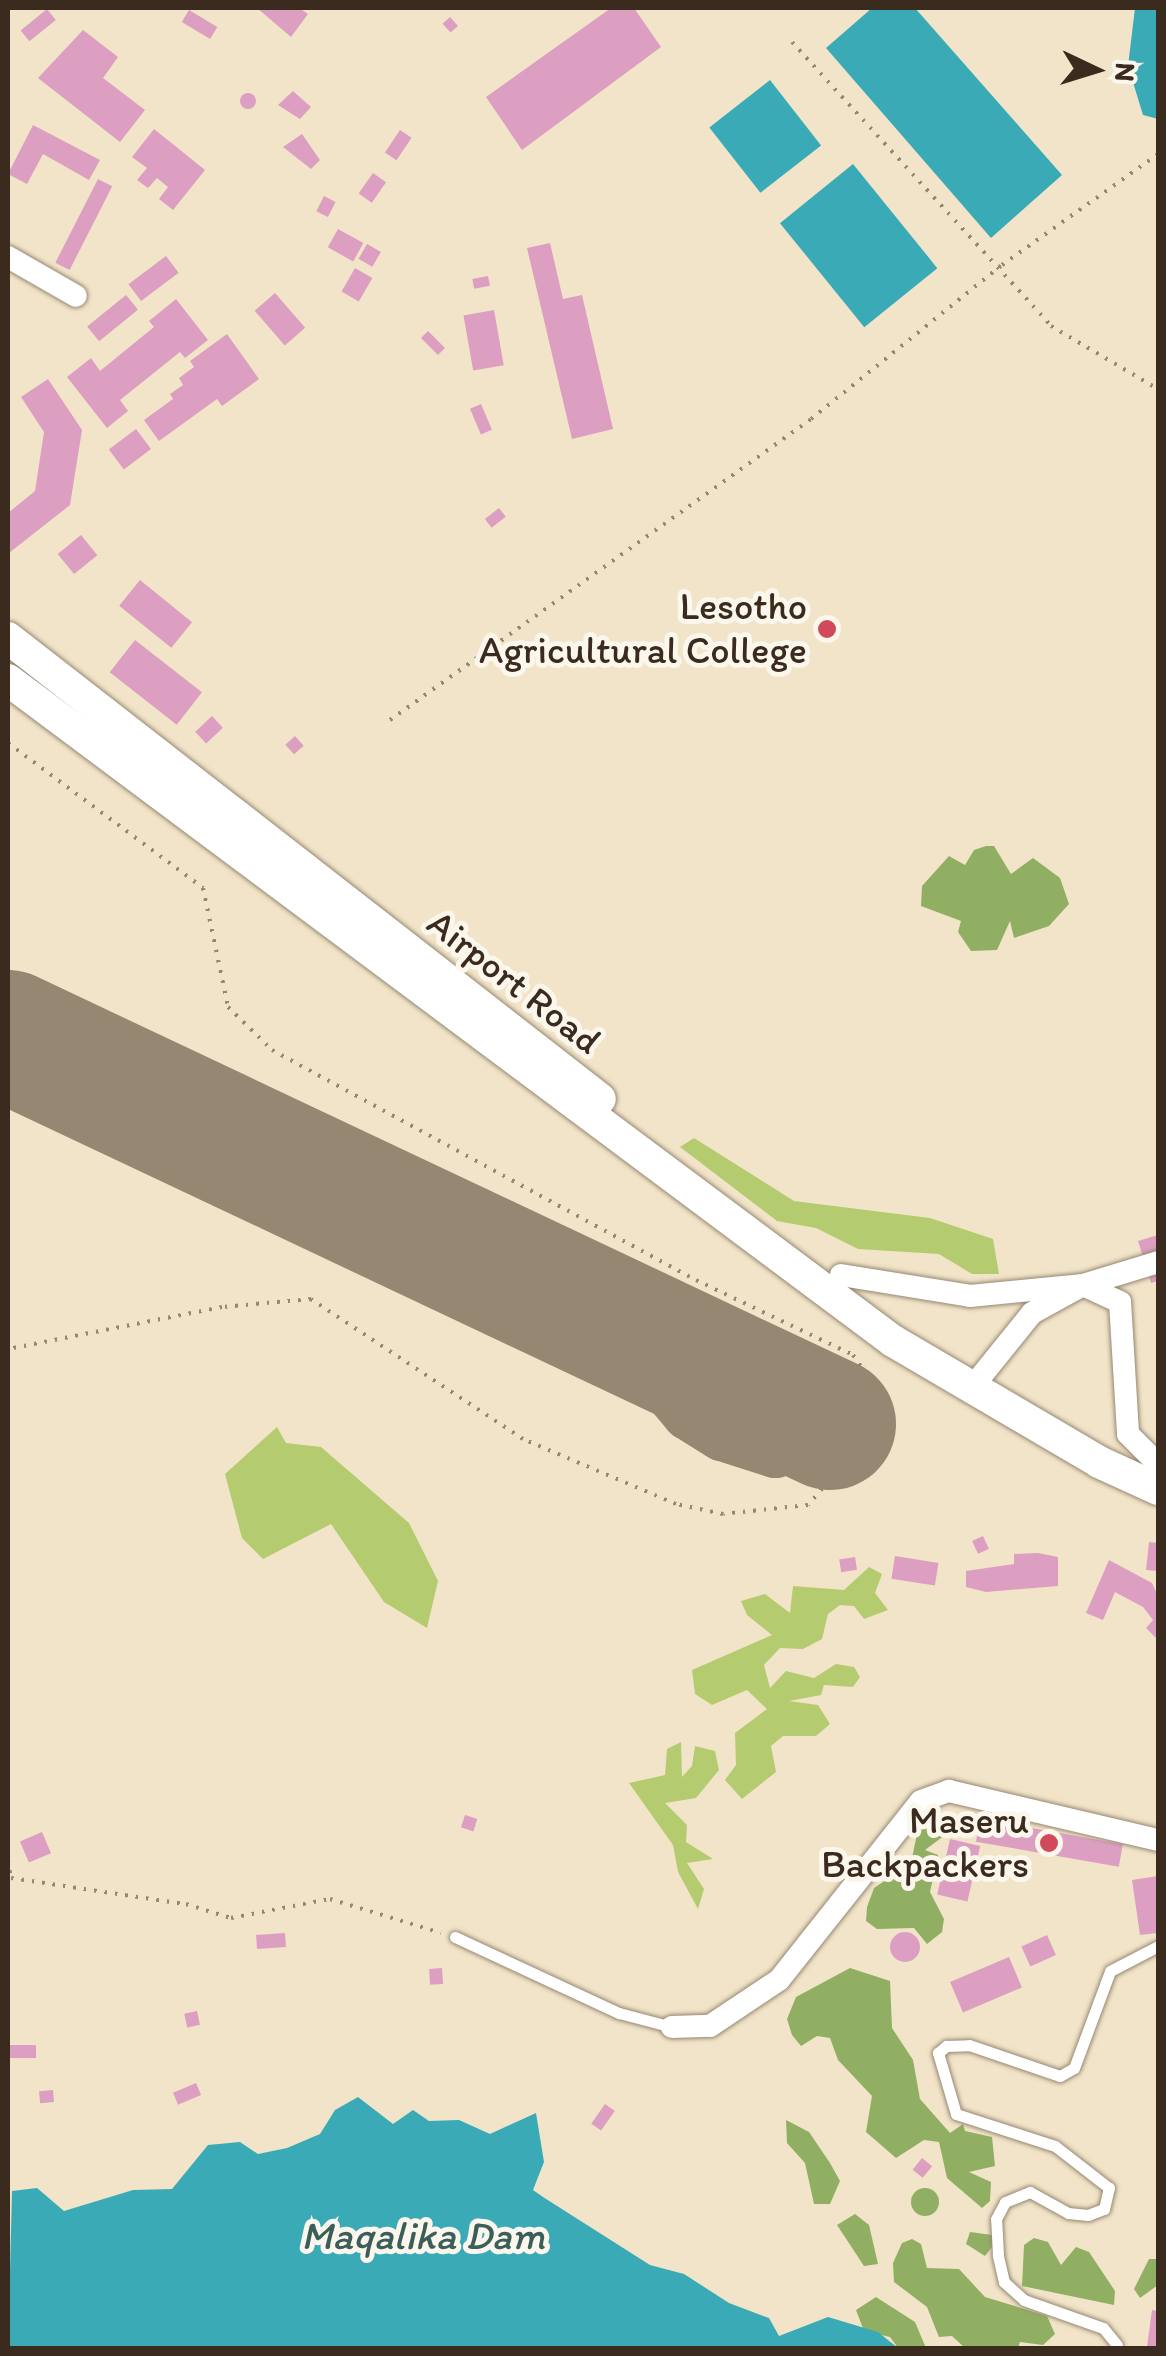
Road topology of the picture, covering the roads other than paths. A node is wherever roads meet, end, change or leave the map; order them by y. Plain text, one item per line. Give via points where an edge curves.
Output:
1 (8, 257) edge
2 (76, 296) dead end
3 (8, 638) edge
4 (8, 680) edge
5 (1158, 1262) edge
6 (841, 1275) junction
7 (1083, 1285) junction
8 (974, 1385) junction
9 (1158, 1464) edge
10 (1158, 1489) edge
11 (1158, 1840) edge
12 (455, 1937) road end
13 (1158, 1946) edge
14 (672, 2027) joint
15 (1118, 2345) dead end

1 - 2 street
3 - 6 main road, Airport Road via 769,1229
4 - 8 main road, Airport Road via 877,1329
5 - 7 street
6 - 7 street via 970,1296
6 - 8 main road, Airport Road
7 - 8 street via 1032,1313
7 - 9 street via 1120,1302 1128,1434
8 - 10 main road, Airport Road via 1100,1462
11 - 14 street via 950,1790 921,1801 779,1980 710,2026
12 - 14 lane via 620,2014
13 - 15 lane via 1110,1971 1074,2068 1060,2076 969,2045 946,2046 938,2054 956,2114 1055,2146 1109,2188 1104,2209 1088,2215 1068,2213 1030,2192 1005,2202 996,2219 998,2255 1004,2282 1024,2300 1104,2328

